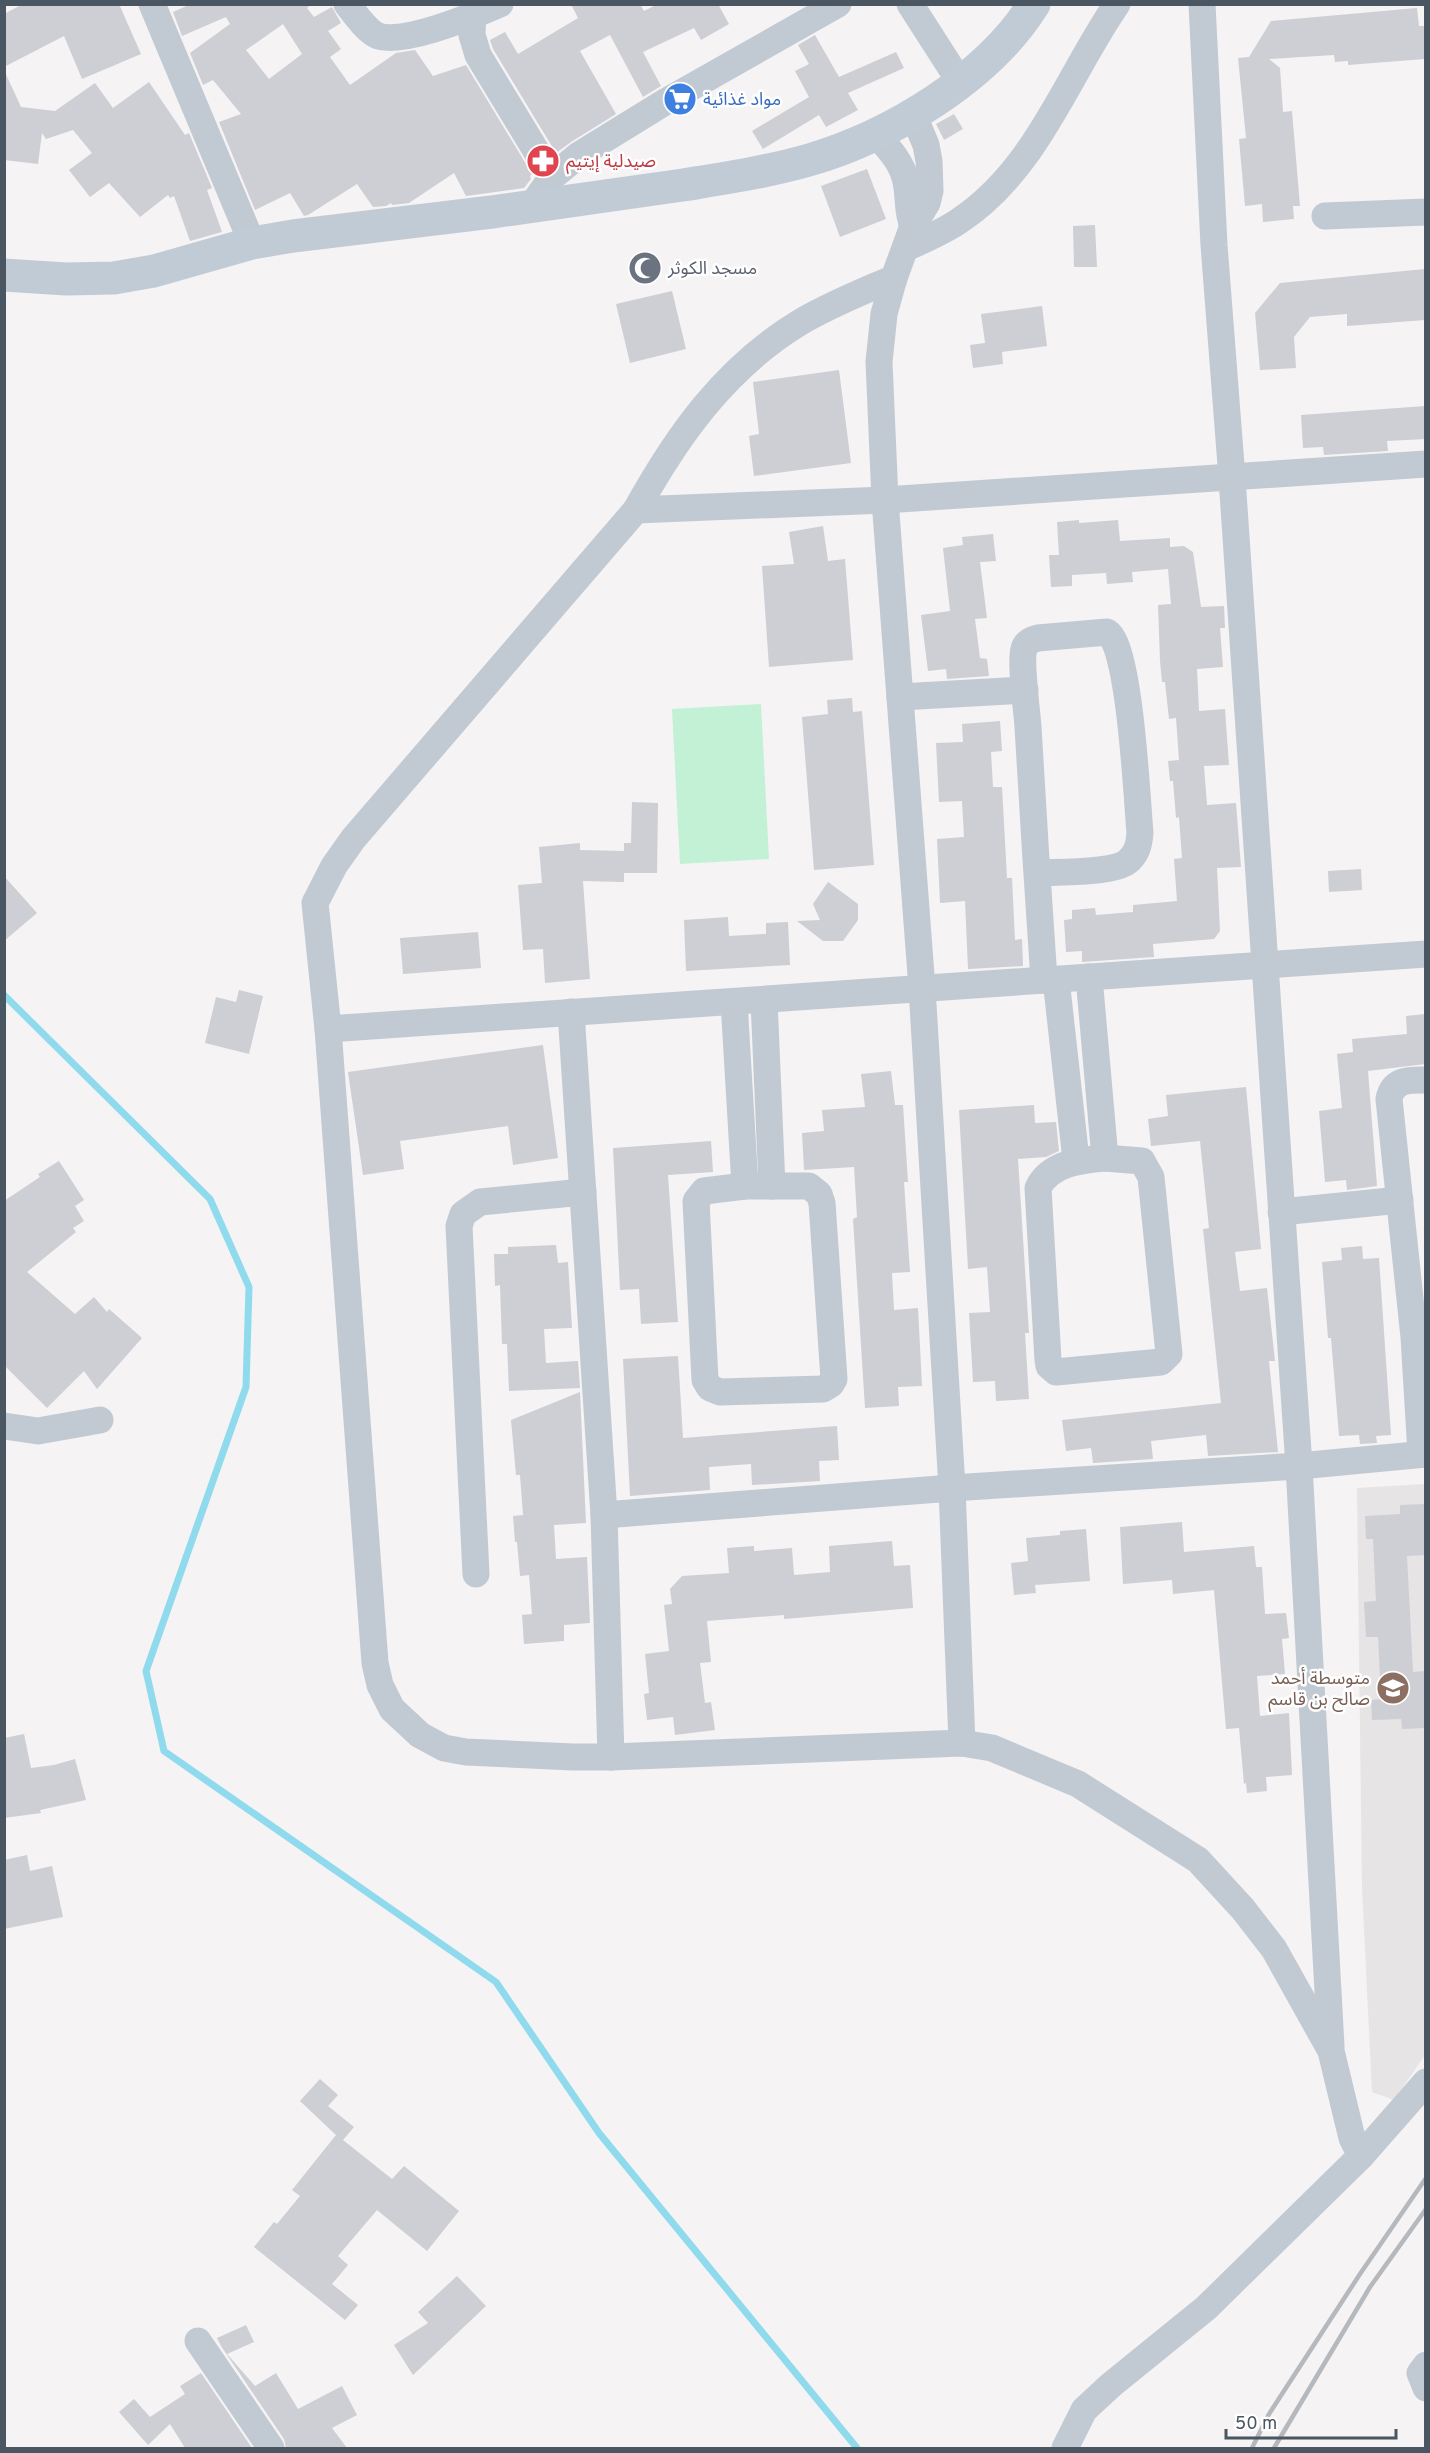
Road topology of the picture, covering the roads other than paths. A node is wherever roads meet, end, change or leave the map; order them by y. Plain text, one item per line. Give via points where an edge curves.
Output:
1 (152, 4) edge
2 (347, 4) edge
3 (500, 4) edge
4 (838, 4) edge
5 (910, 4) edge
6 (1034, 4) edge
7 (1117, 4) edge
8 (1202, 4) edge
9 (472, 11) edge
10 (960, 82) junction
11 (914, 114) junction
12 (876, 134) junction
13 (552, 177) junction
14 (532, 205) junction
15 (1425, 212) edge
16 (1325, 216) dead end
17 (910, 237) junction
18 (252, 243) junction
19 (4, 275) edge
20 (894, 278) junction
21 (1425, 464) edge
22 (1232, 478) junction
23 (885, 500) junction
24 (636, 510) junction
25 (1025, 690) junction
26 (900, 697) junction
27 (1037, 873) junction
28 (1425, 954) edge
29 (1264, 964) junction
30 (1089, 977) junction
31 (1050, 980) junction
32 (922, 988) junction
33 (764, 1000) junction
34 (734, 1002) junction
35 (571, 1012) junction
36 (328, 1029) junction
37 (1425, 1080) edge
38 (1106, 1158) junction
39 (1076, 1160) junction
40 (745, 1186) junction
41 (772, 1186) junction
42 (583, 1192) junction
43 (1400, 1200) junction
44 (1281, 1212) junction
45 (1420, 1337) edge
46 (100, 1420) dead end
47 (4, 1426) edge
48 (1423, 1454) edge
49 (1299, 1466) junction
50 (952, 1488) junction
51 (604, 1515) junction
52 (476, 1574) dead end
53 (962, 1743) junction
54 (611, 1757) junction
55 (1331, 2051) junction
56 (1425, 2082) edge
57 (1361, 2156) junction
58 (198, 2341) dead end
59 (1425, 2365) edge
60 (1425, 2388) edge
61 (271, 2448) edge
62 (1065, 2448) edge

1 - 18 street
2 - 9 street via 375,35 392,39
3 - 9 street
4 - 13 street via 665,102 579,155
5 - 10 street
6 - 10 street via 996,51
7 - 17 street via 1023,161 960,221
8 - 22 street via 1214,245
9 - 13 street via 472,35 478,55
10 - 11 street
11 - 12 street
11 - 17 street via 926,145 930,178 927,203
12 - 14 street via 811,159 752,174
12 - 17 street via 905,177
13 - 14 street
14 - 18 street
15 - 16 street
17 - 20 street
18 - 19 street via 154,271 114,278
20 - 23 street via 884,314 879,362
20 - 24 street via 798,323 750,357 691,422
21 - 22 street
22 - 23 street
22 - 29 street
23 - 24 street
23 - 26 street
24 - 36 street via 334,866 315,903
25 - 26 street
25 - 27 street
25 - 27 street via 1023,655 1029,641 1111,634 1122,664 1130,708 1140,833 1136,853 1120,866
26 - 32 street
27 - 31 street
28 - 29 street
29 - 30 street
29 - 44 street
30 - 31 street
30 - 38 street
31 - 32 street
31 - 39 street
32 - 33 street
32 - 50 street
33 - 34 street
33 - 41 street
34 - 35 street
34 - 40 street
35 - 36 street
35 - 42 street
36 - 54 street via 375,1663 380,1685 392,1709 420,1735 444,1748 573,1758
37 - 43 street via 1399,1082 1390,1094
38 - 39 street
38 - 39 street via 1142,1161 1151,1178 1169,1354 1161,1362 1060,1373 1052,1370 1048,1360 1037,1193 1049,1174
40 - 41 street
40 - 41 street via 704,1191 696,1201 705,1380 710,1388 720,1392 823,1389 834,1379 822,1203 819,1194 809,1186
42 - 51 street
42 - 52 street via 480,1202 463,1214 459,1226
43 - 44 street
43 - 45 street
44 - 49 street
45 - 48 street
46 - 47 street via 38,1431
48 - 49 street
49 - 50 street
49 - 55 street
50 - 51 street
50 - 53 street
51 - 54 street
53 - 54 street
53 - 55 street via 992,1748 1078,1784 1198,1860 1274,1949
55 - 57 street via 1352,2138
56 - 57 street
57 - 62 street via 1206,2308 1084,2410
58 - 61 street
59 - 60 street via 1420,2373

